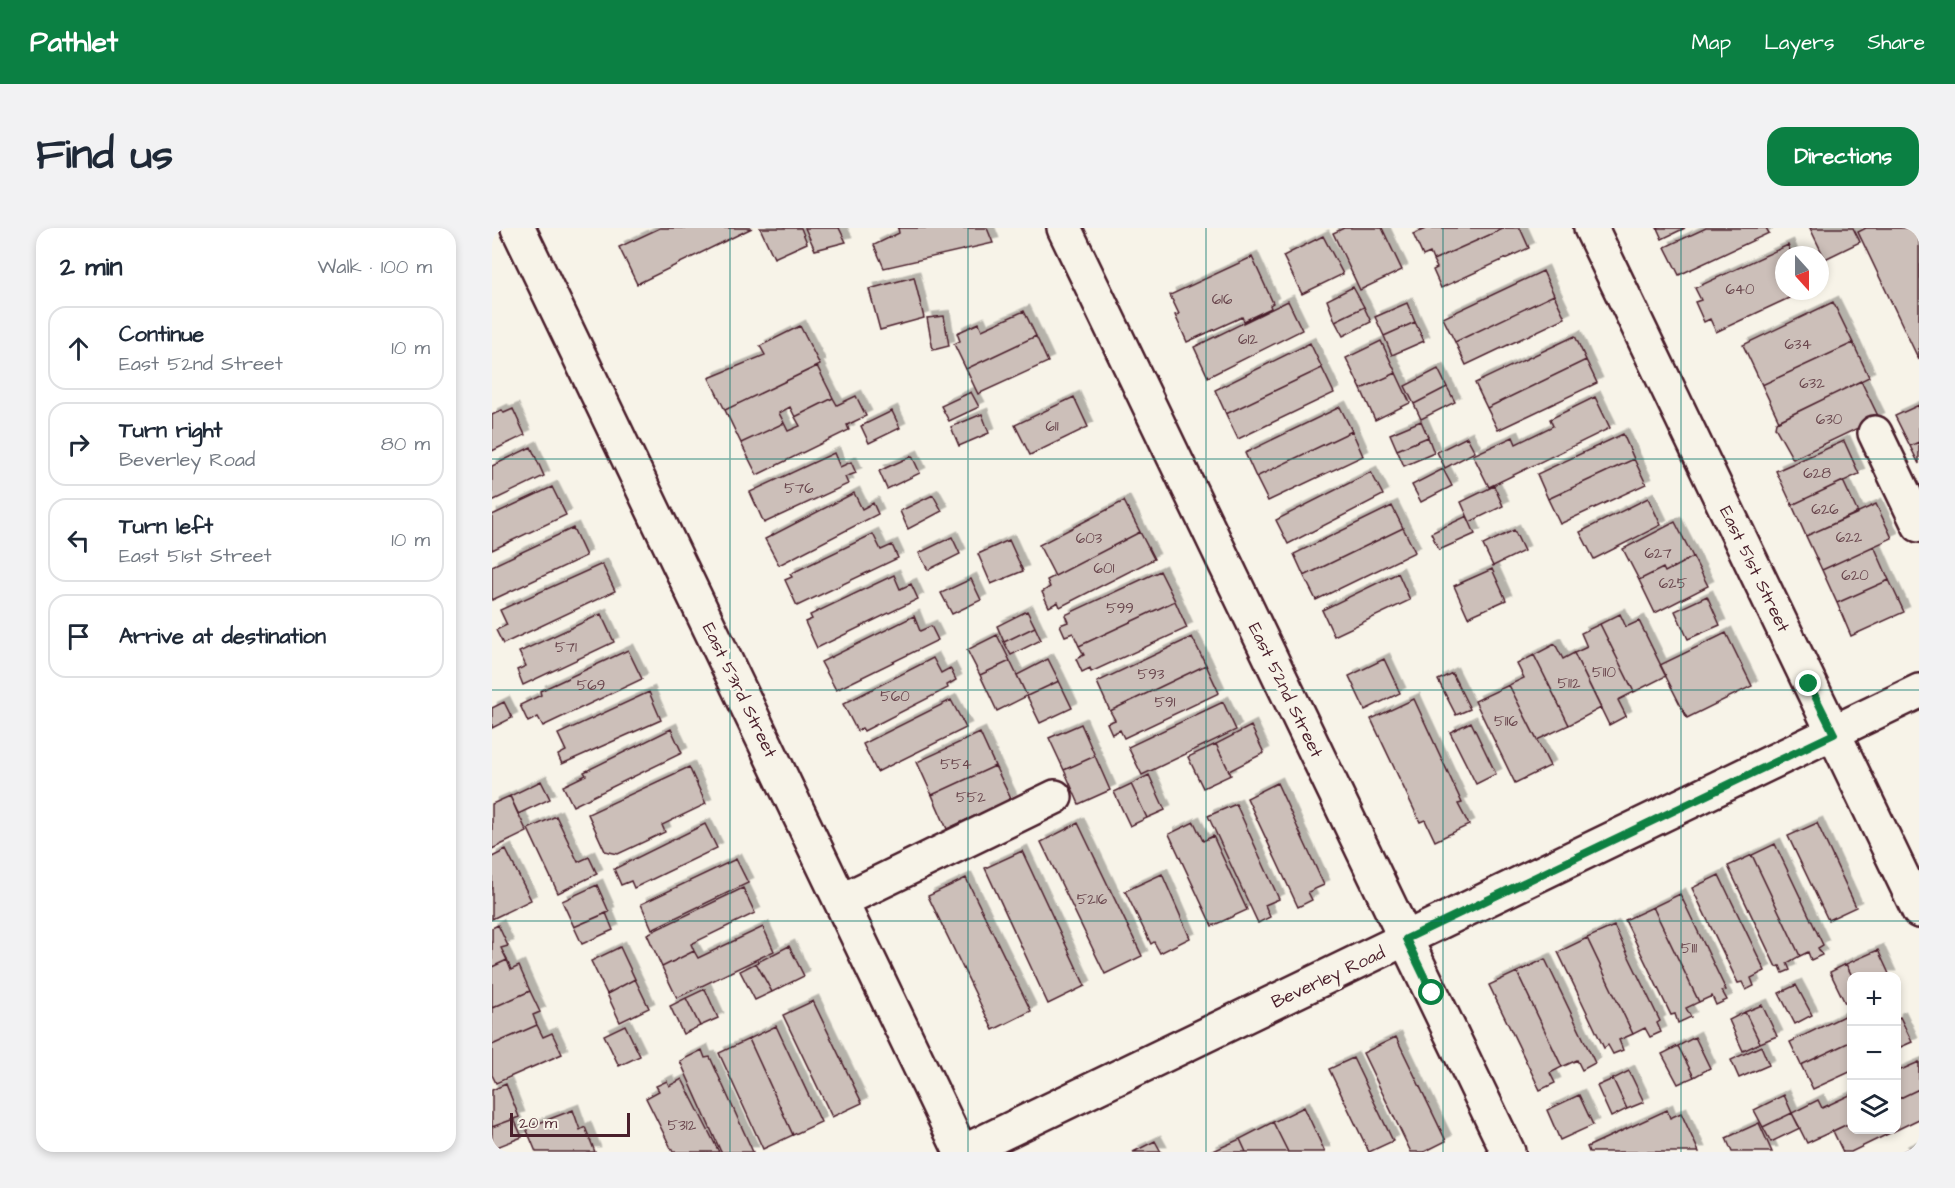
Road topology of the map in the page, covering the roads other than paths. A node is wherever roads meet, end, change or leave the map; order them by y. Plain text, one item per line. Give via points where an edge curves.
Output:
1 (518, 228) edge
2 (1064, 228) edge
3 (1591, 228) edge
4 (1875, 433) dead end
5 (1919, 525) edge
6 (1919, 692) edge
7 (1834, 734) junction
8 (1055, 797) dead end
9 (841, 901) junction
10 (1919, 911) edge
11 (1406, 939) junction
12 (962, 1152) edge
13 (1508, 1152) edge

1 - 9 street, East 53rd Street
2 - 11 street, East 52nd Street
3 - 7 street, East 51st Street
4 - 5 street
6 - 7 street, Beverley Road
7 - 10 street, East 51st Street
7 - 11 street, Beverley Road
8 - 9 street
9 - 12 street, East 53rd Street
11 - 12 street, Beverley Road
11 - 13 street, East 52nd Street

